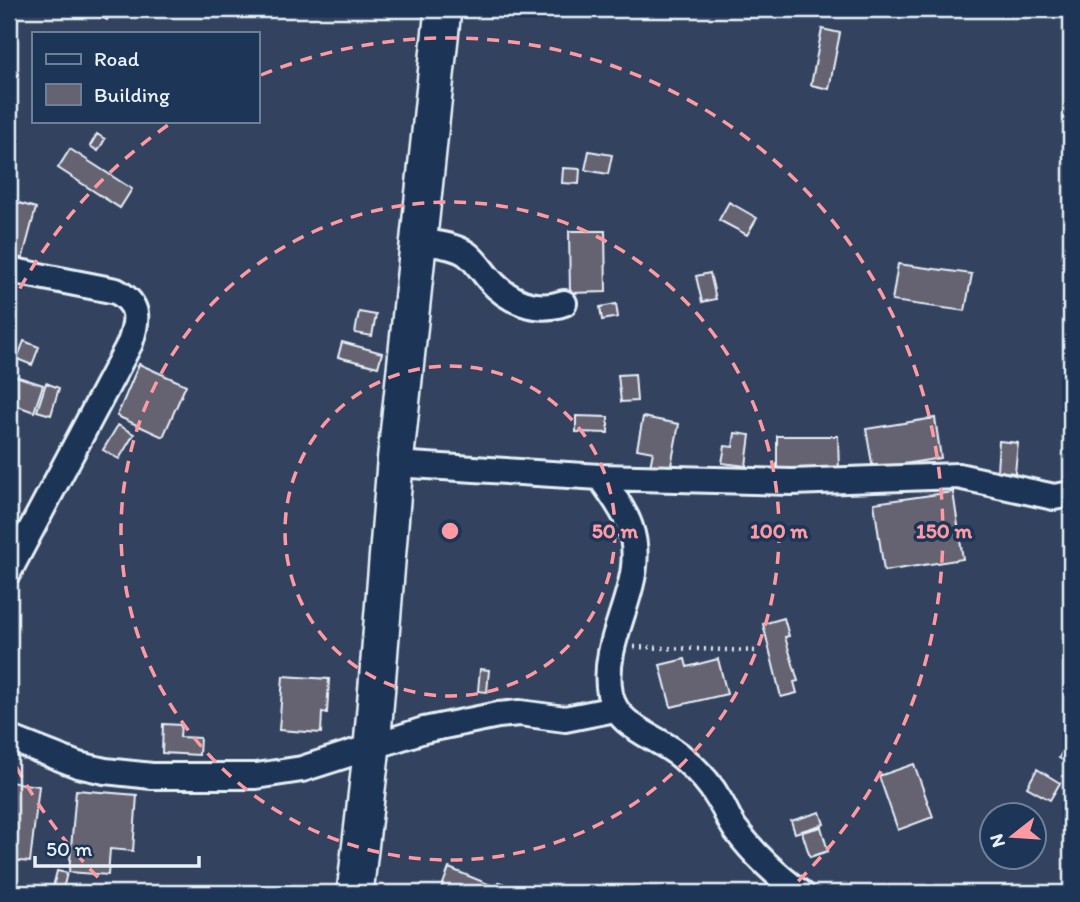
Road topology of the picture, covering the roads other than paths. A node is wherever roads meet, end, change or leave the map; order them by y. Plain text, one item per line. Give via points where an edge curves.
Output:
1 (443, 9) edge
2 (419, 241) junction
3 (9, 270) edge
4 (564, 303) dead end
5 (395, 464) junction
6 (600, 477) junction
7 (1071, 494) edge
8 (9, 571) edge
9 (615, 709) junction
10 (9, 738) edge
11 (372, 746) junction
12 (355, 893) edge
13 (801, 893) edge

1 - 2 street
2 - 4 street via 470,256 492,283 518,301 535,308
2 - 5 street
3 - 8 street via 116,292 129,298 137,323
5 - 6 street
5 - 11 street
6 - 7 street via 792,482 958,476 1054,497
6 - 9 street via 630,527 634,549 628,593 612,646 609,692
9 - 11 street via 565,719 498,715
9 - 13 street via 628,723 684,758 717,795 735,830
10 - 11 street via 105,771 204,778 302,769
11 - 12 street

